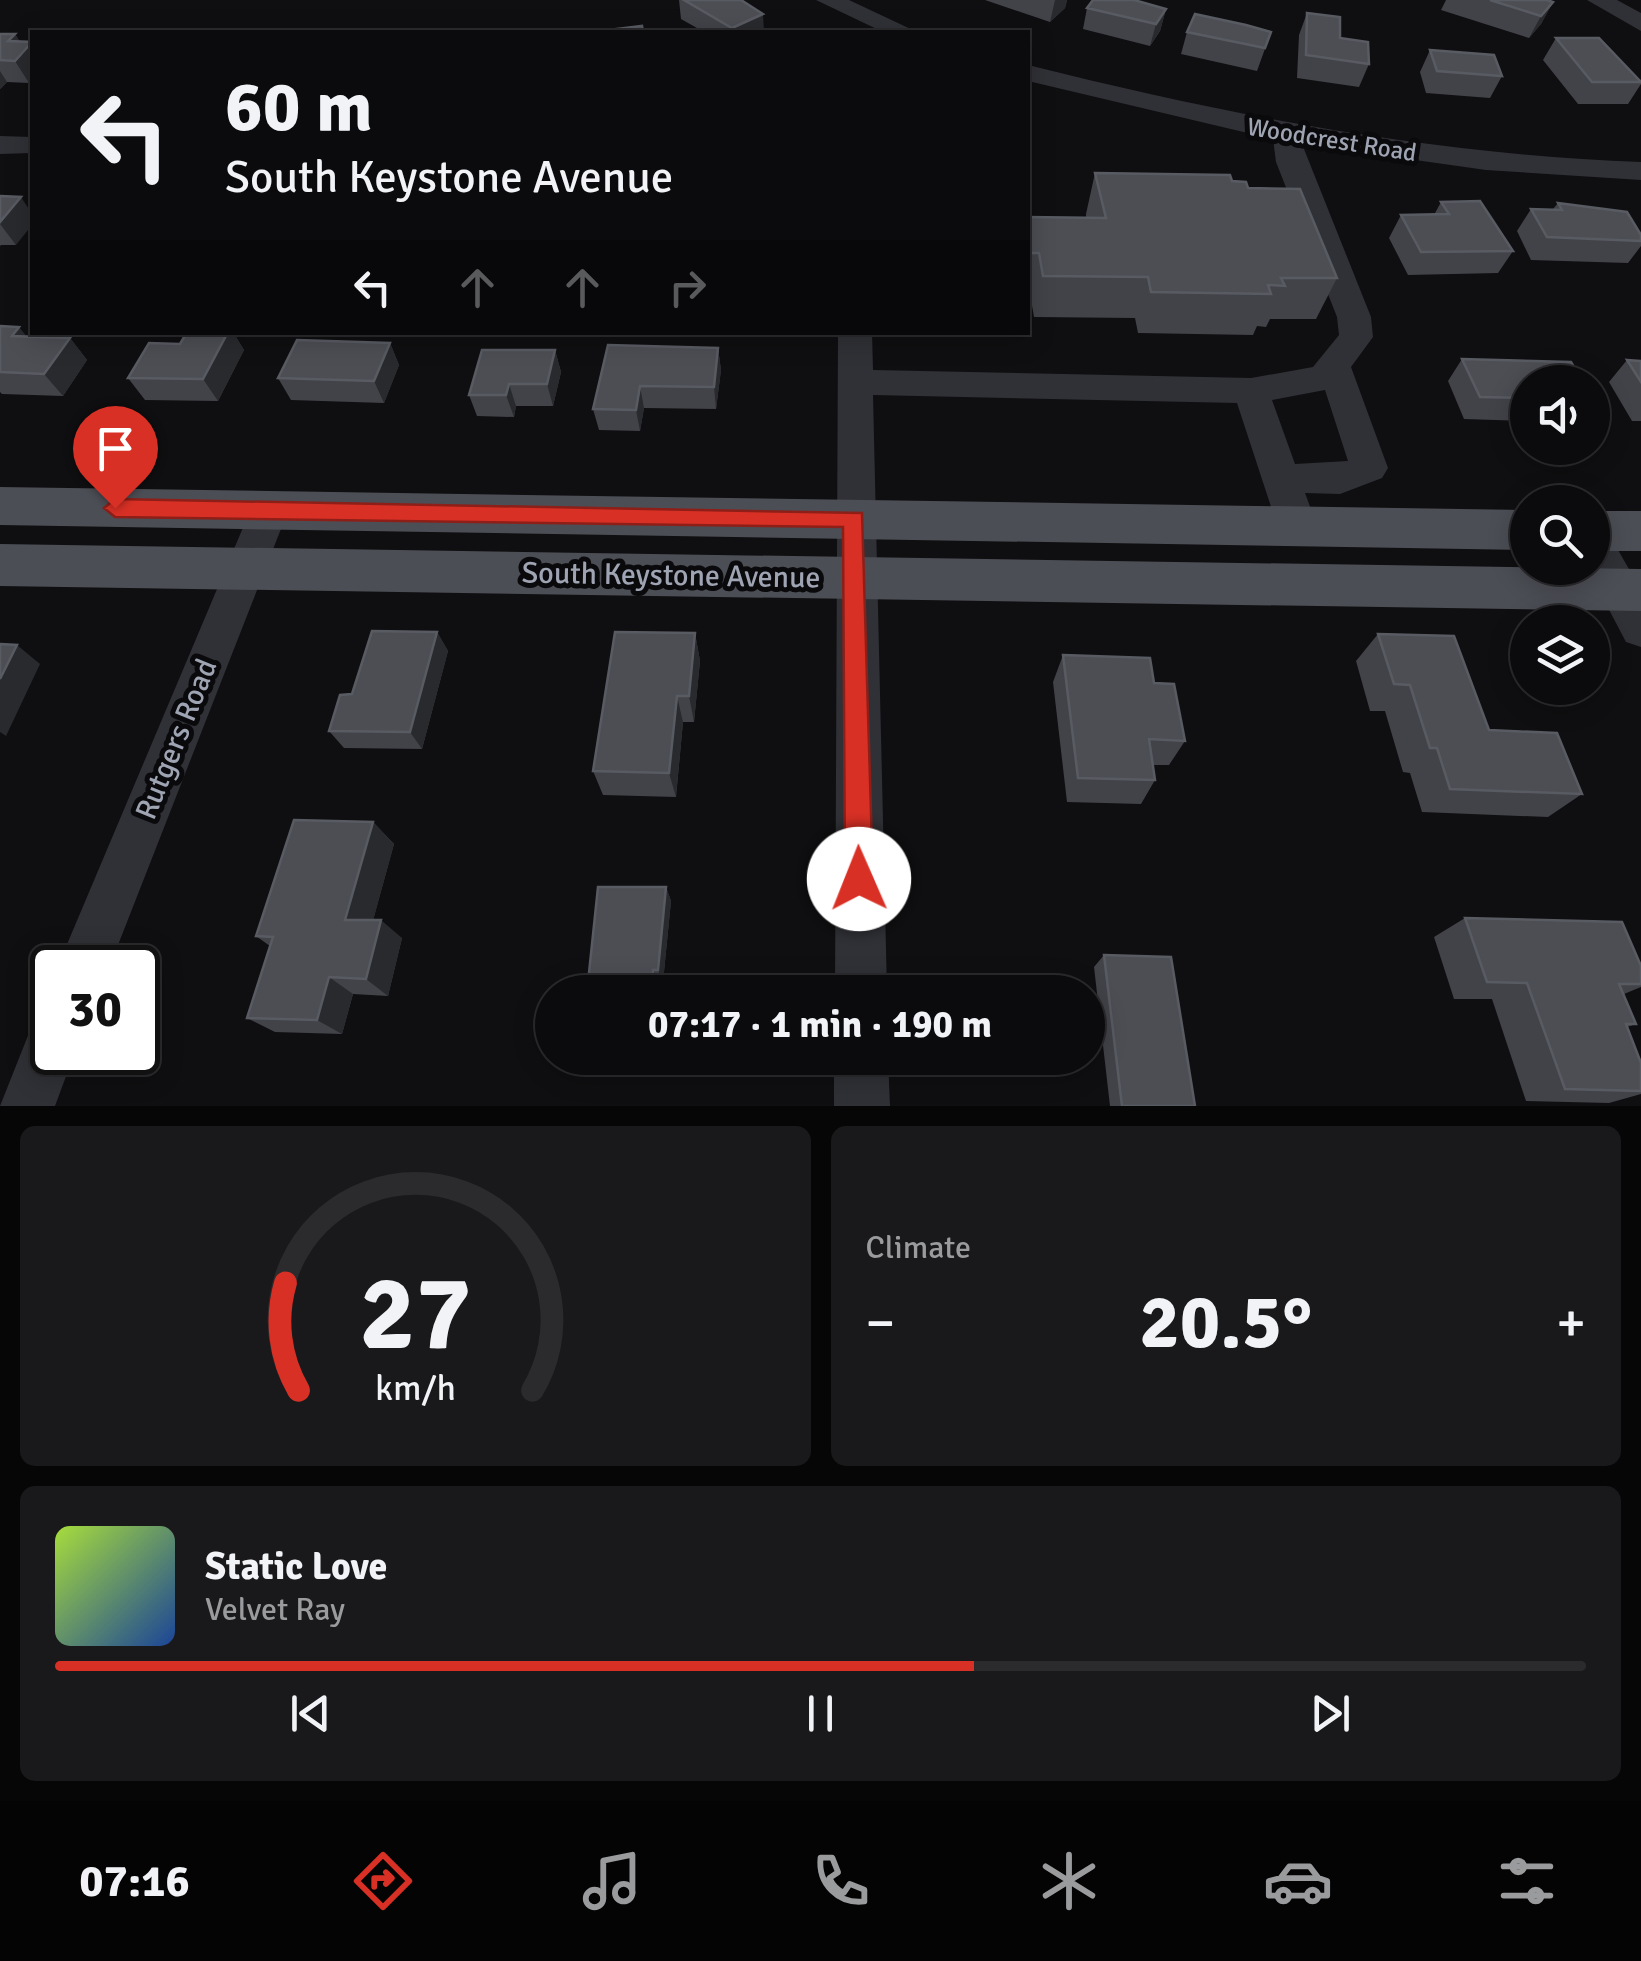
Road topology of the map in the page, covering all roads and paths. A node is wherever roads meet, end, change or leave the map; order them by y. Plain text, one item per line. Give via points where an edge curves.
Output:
1 (828, 0) edge
2 (1599, 0) edge
3 (1641, 23) edge
4 (899, 30) edge
5 (1030, 74) edge
6 (1286, 133) junction
7 (0, 145) edge
8 (30, 145) edge
9 (1641, 170) edge
10 (855, 335) edge
11 (1335, 369) junction
12 (855, 382) junction
13 (1251, 391) junction
14 (1281, 478) junction
15 (0, 506) edge
16 (269, 511) junction
17 (854, 519) junction
18 (1298, 528) junction
19 (1510, 530) edge
20 (1610, 531) edge
21 (1641, 532) edge
22 (0, 565) edge
23 (1610, 567) edge
24 (245, 568) junction
25 (855, 578) junction
26 (1634, 603) edge
27 (92, 945) edge
28 (860, 975) edge
29 (39, 1075) edge
30 (862, 1075) edge
31 (27, 1106) edge
32 (862, 1106) edge

1 - 4 street
2 - 3 street
5 - 6 street, Woodcrest Road
6 - 9 street, Woodcrest Road via 1462,158
6 - 11 street via 1291,162 1354,317 1356,337
7 - 8 street
10 - 12 street
11 - 13 street via 1304,384
11 - 14 street via 1369,468 1340,479
12 - 13 street
12 - 17 street
13 - 14 street
14 - 18 street
15 - 16 main road, South Keystone Avenue
16 - 17 main road, South Keystone Avenue
16 - 24 street, Rutgers Road
17 - 18 main road, South Keystone Avenue
17 - 25 street
18 - 19 main road, South Keystone Avenue
20 - 21 main road
22 - 24 main road, South Keystone Avenue
23 - 26 street
24 - 25 main road, South Keystone Avenue
24 - 27 street, Rutgers Road
25 - 26 main road, South Keystone Avenue
25 - 28 street
29 - 31 street
30 - 32 street

